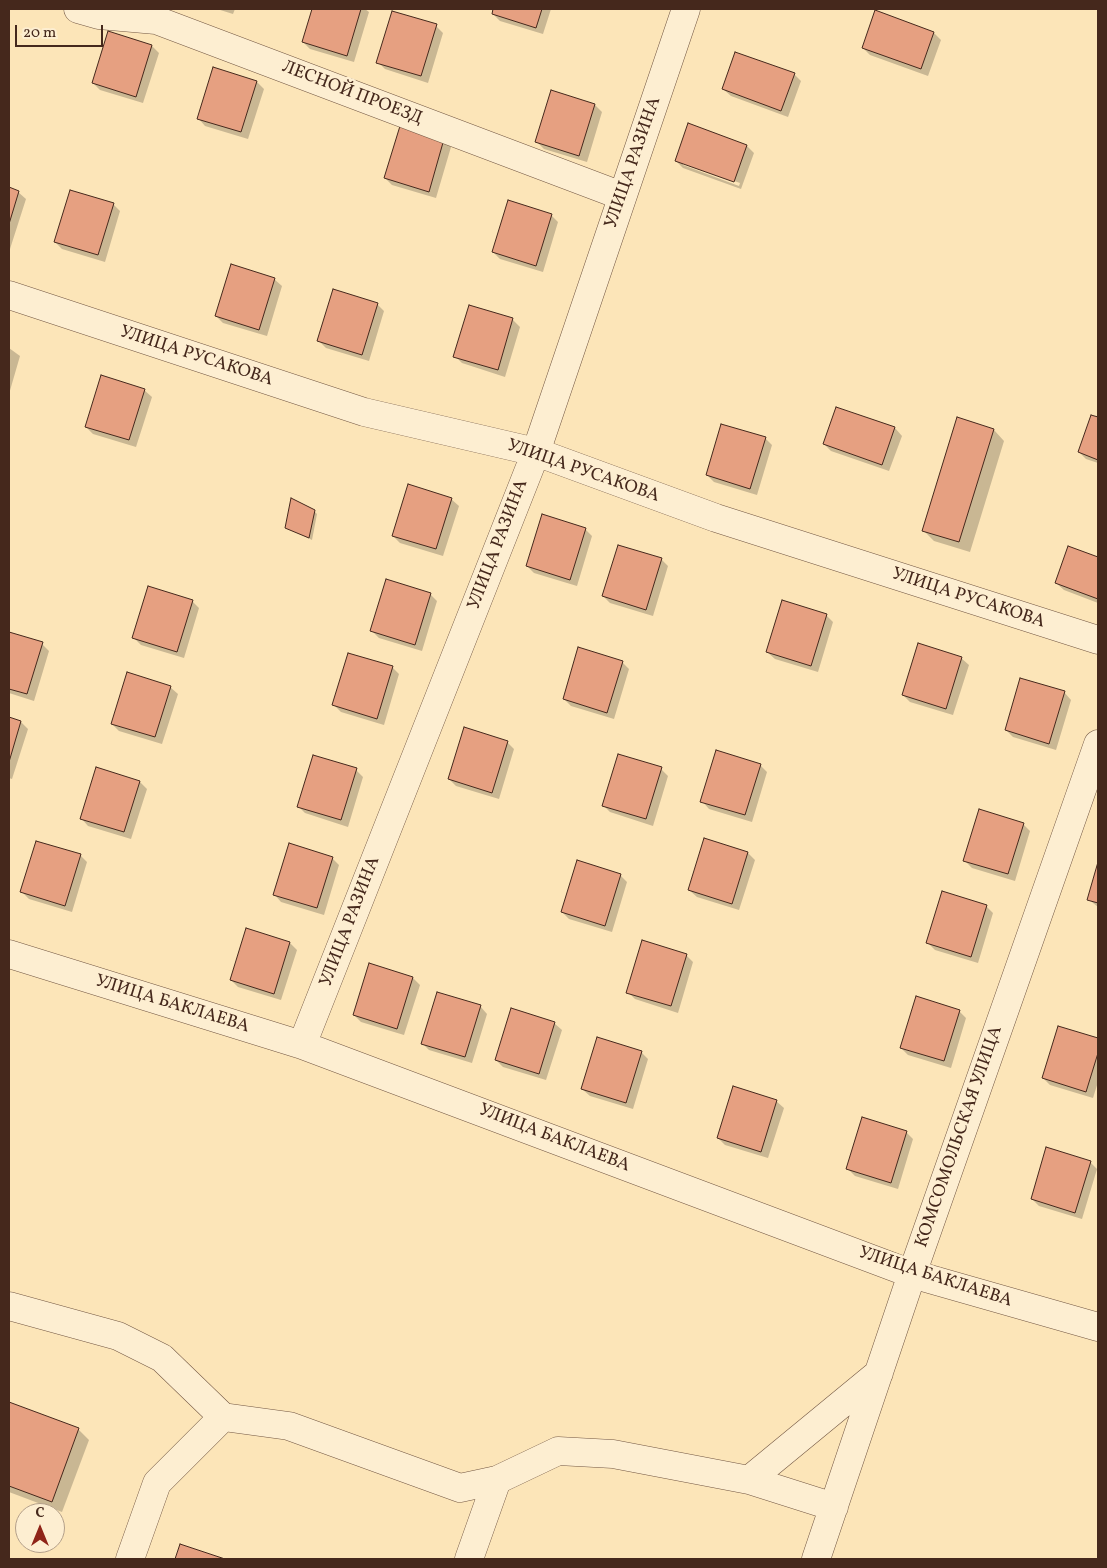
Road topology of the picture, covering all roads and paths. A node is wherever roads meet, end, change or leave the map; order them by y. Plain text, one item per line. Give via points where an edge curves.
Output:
1 (78, 9) edge
2 (686, 9) edge
3 (622, 196) junction
4 (9, 295) edge
5 (536, 452) junction
6 (1098, 640) edge
7 (1098, 744) edge
8 (9, 954) edge
9 (302, 1045) junction
10 (912, 1274) junction
11 (9, 1306) edge
12 (1098, 1327) edge
13 (879, 1373) junction
14 (223, 1418) junction
15 (497, 1480) junction
16 (749, 1480) junction
17 (834, 1507) junction
18 (130, 1559) edge
19 (469, 1559) edge
20 (816, 1559) edge

1 - 3 street, ЛЕСНОЙ ПРОЕЗД via 99,15 156,20
2 - 3 street, УЛИЦА РАЗИНА
3 - 5 street, УЛИЦА РАЗИНА
4 - 5 street, УЛИЦА РУСАКОВА via 364,412
5 - 6 street, УЛИЦА РУСАКОВА via 716,518
5 - 9 street, УЛИЦА РАЗИНА
7 - 10 street, КОМСОМОЛЬСКАЯ УЛИЦА
8 - 9 street, УЛИЦА БАКЛАЕВА
9 - 10 street, УЛИЦА БАКЛАЕВА
10 - 12 street, УЛИЦА БАКЛАЕВА
10 - 13 street, КОМСОМОЛЬСКАЯ УЛИЦА
11 - 14 street via 118,1336 162,1358
13 - 16 street
13 - 17 street, КОМСОМОЛЬСКАЯ УЛИЦА
14 - 15 street via 290,1426 460,1488
14 - 18 street via 157,1483
15 - 16 street via 558,1451 613,1454
15 - 19 street
16 - 17 street
17 - 20 street, КОМСОМОЛЬСКАЯ УЛИЦА

